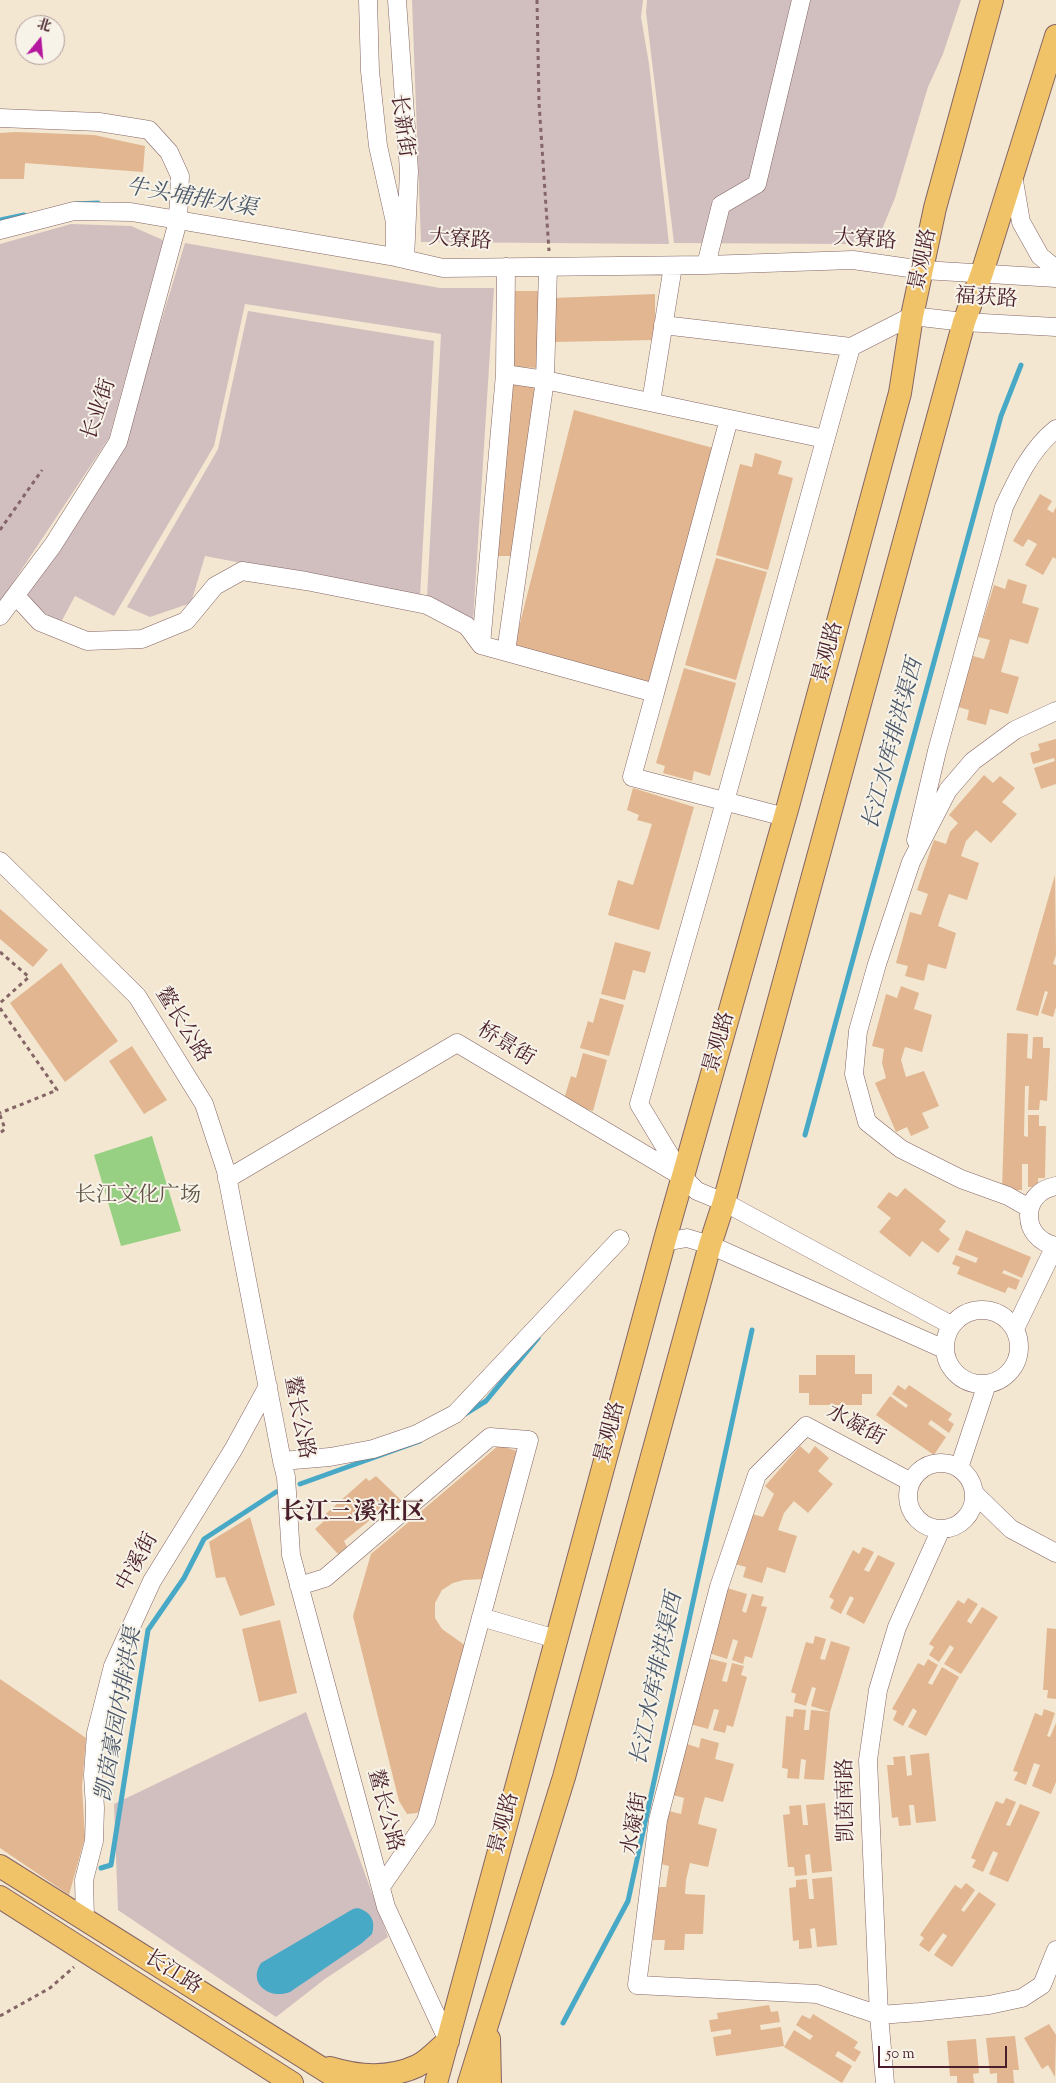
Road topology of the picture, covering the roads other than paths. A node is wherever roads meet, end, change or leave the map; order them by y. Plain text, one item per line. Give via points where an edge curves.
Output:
1 (368, 0) edge
2 (397, 0) edge
3 (801, 0) edge
4 (992, 0) edge
5 (1056, 36) edge
6 (0, 118) edge
7 (1013, 173) junction
8 (178, 215) junction
9 (0, 230) edge
10 (400, 258) junction
11 (706, 265) junction
12 (673, 266) junction
13 (506, 267) junction
14 (548, 267) junction
15 (1056, 269) edge
16 (923, 270) junction
17 (982, 273) junction
18 (1056, 278) edge
19 (912, 316) junction
20 (964, 322) junction
21 (663, 325) junction
22 (1056, 327) edge
23 (851, 347) junction
24 (505, 374) junction
25 (545, 380) junction
26 (651, 402) junction
27 (729, 419) junction
28 (1056, 430) edge
29 (825, 439) junction
30 (16, 596) junction
31 (0, 616) edge
32 (481, 645) junction
33 (506, 652) junction
34 (656, 693) junction
35 (1056, 711) edge
36 (725, 802) junction
37 (785, 818) junction
38 (0, 861) edge
39 (911, 862) junction
40 (683, 1176) junction
41 (227, 1179) junction
42 (1056, 1186) edge
43 (724, 1202) junction
44 (1029, 1208) junction
45 (620, 1239) dead end
46 (664, 1242) junction
47 (710, 1245) junction
48 (1055, 1246) edge
49 (951, 1325) junction
50 (1015, 1329) junction
51 (944, 1349) junction
52 (987, 1384) junction
53 (268, 1386) junction
54 (282, 1460) junction
55 (959, 1468) junction
56 (911, 1482) junction
57 (974, 1492) junction
58 (941, 1529) junction
59 (1056, 1553) edge
60 (299, 1586) junction
61 (481, 1617) junction
62 (556, 1639) junction
63 (0, 1866) edge
64 (381, 1887) junction
65 (0, 1897) edge
66 (85, 1919) junction
67 (1056, 1950) edge
68 (879, 2015) junction
69 (489, 2018) junction
70 (448, 2041) junction
71 (314, 2063) junction
72 (292, 2083) edge
73 (345, 2083) edge
74 (436, 2083) edge
75 (469, 2083) edge
76 (490, 2083) edge
77 (885, 2083) edge

1 - 10 street, 长新街 via 370,71 378,146
2 - 10 street via 409,171
3 - 11 street via 757,184 721,205
4 - 16 main road, 景观路 via 935,208
5 - 7 main road, 景观路
6 - 8 street, 长业街 via 99,122 149,130 169,152 180,176
7 - 15 street via 1021,222 1040,256
7 - 17 main road, 景观路
8 - 9 street, 大寮路 via 74,211
8 - 10 street, 大寮路
8 - 30 street, 长业街 via 118,442 53,545
10 - 13 street, 大寮路 via 443,268
11 - 12 street, 大寮路
11 - 16 street, 大寮路 via 854,260
12 - 14 street, 大寮路
12 - 21 street
13 - 14 street, 大寮路
13 - 24 street
14 - 25 street
16 - 17 street, 福获路
16 - 19 main road, 景观路
17 - 18 street, 福获路
17 - 20 main road, 景观路
19 - 20 street, 福获路
19 - 23 street
19 - 37 main road, 景观路 via 900,393
20 - 22 street, 福获路
20 - 43 main road, 景观路
21 - 23 street
21 - 26 street
23 - 29 street
24 - 25 street
24 - 32 street
25 - 26 street
25 - 33 street
26 - 27 street
27 - 29 street
27 - 34 street
28 - 39 street via 1044,439 1020,473 1004,507 924,801
29 - 36 street
30 - 31 street, 长业街
30 - 32 street via 40,622 87,641 142,639 186,621 215,586 242,571 427,606 467,626
32 - 33 street
33 - 34 street
34 - 36 street via 632,777
35 - 39 street via 1015,730 973,761 948,790
36 - 37 street
36 - 40 street via 639,1104
37 - 40 main road, 景观路
38 - 41 street, 鳌长公路 via 137,996 204,1104
39 - 44 street via 858,1030 854,1074 867,1122 901,1149
40 - 41 street, 桥景街 via 458,1043
40 - 43 street via 697,1190
40 - 46 main road, 景观路
41 - 53 street, 鳌长公路
42 - 44 street via 1040,1192
43 - 47 main road, 景观路
43 - 49 street
44 - 48 street via 1031,1228 1037,1237
45 - 54 street via 455,1414 417,1434 373,1449 330,1457
46 - 47 street via 687,1238
46 - 62 main road, 景观路
47 - 51 street
47 - 69 main road, 景观路 via 564,1777
48 - 50 street
49 - 50 street via 960,1316 984,1310 997,1313
49 - 51 street
50 - 52 street via 1019,1353 1015,1364 1003,1378
51 - 52 street via 947,1361 963,1380
52 - 55 street
53 - 54 street, 鳌长公路
53 - 66 street, 中溪街 via 152,1582 113,1666 96,1733 94,1841 84,1880
54 - 60 street, 鳌长公路 via 291,1555
55 - 56 street via 937,1463 927,1466
55 - 57 street via 967,1476
56 - 58 street via 908,1493 913,1514 921,1523
56 - 68 street, 水凝街 via 806,1426 757,1475 719,1587 658,1820 637,1985 817,1994
57 - 58 street via 973,1506 961,1523
57 - 59 street via 1011,1529
58 - 68 street, 凯茵南路 via 897,1627 878,1690 868,1760
60 - 61 street via 326,1578 490,1437 528,1440
60 - 64 street, 鳌长公路
61 - 62 street
61 - 64 street via 426,1821
62 - 70 main road, 景观路
63 - 66 main road, 长江路
64 - 70 street, 鳌长公路 via 386,1907
65 - 72 main road, 长江路
66 - 71 main road, 长江路
67 - 68 street via 1042,1986 1022,1998 989,2005
68 - 77 street, 凯茵南路
69 - 75 main road, 景观路
69 - 76 main road
70 - 71 main road via 418,2066 382,2076 350,2074
70 - 74 main road, 景观路
71 - 73 main road, 长江路

